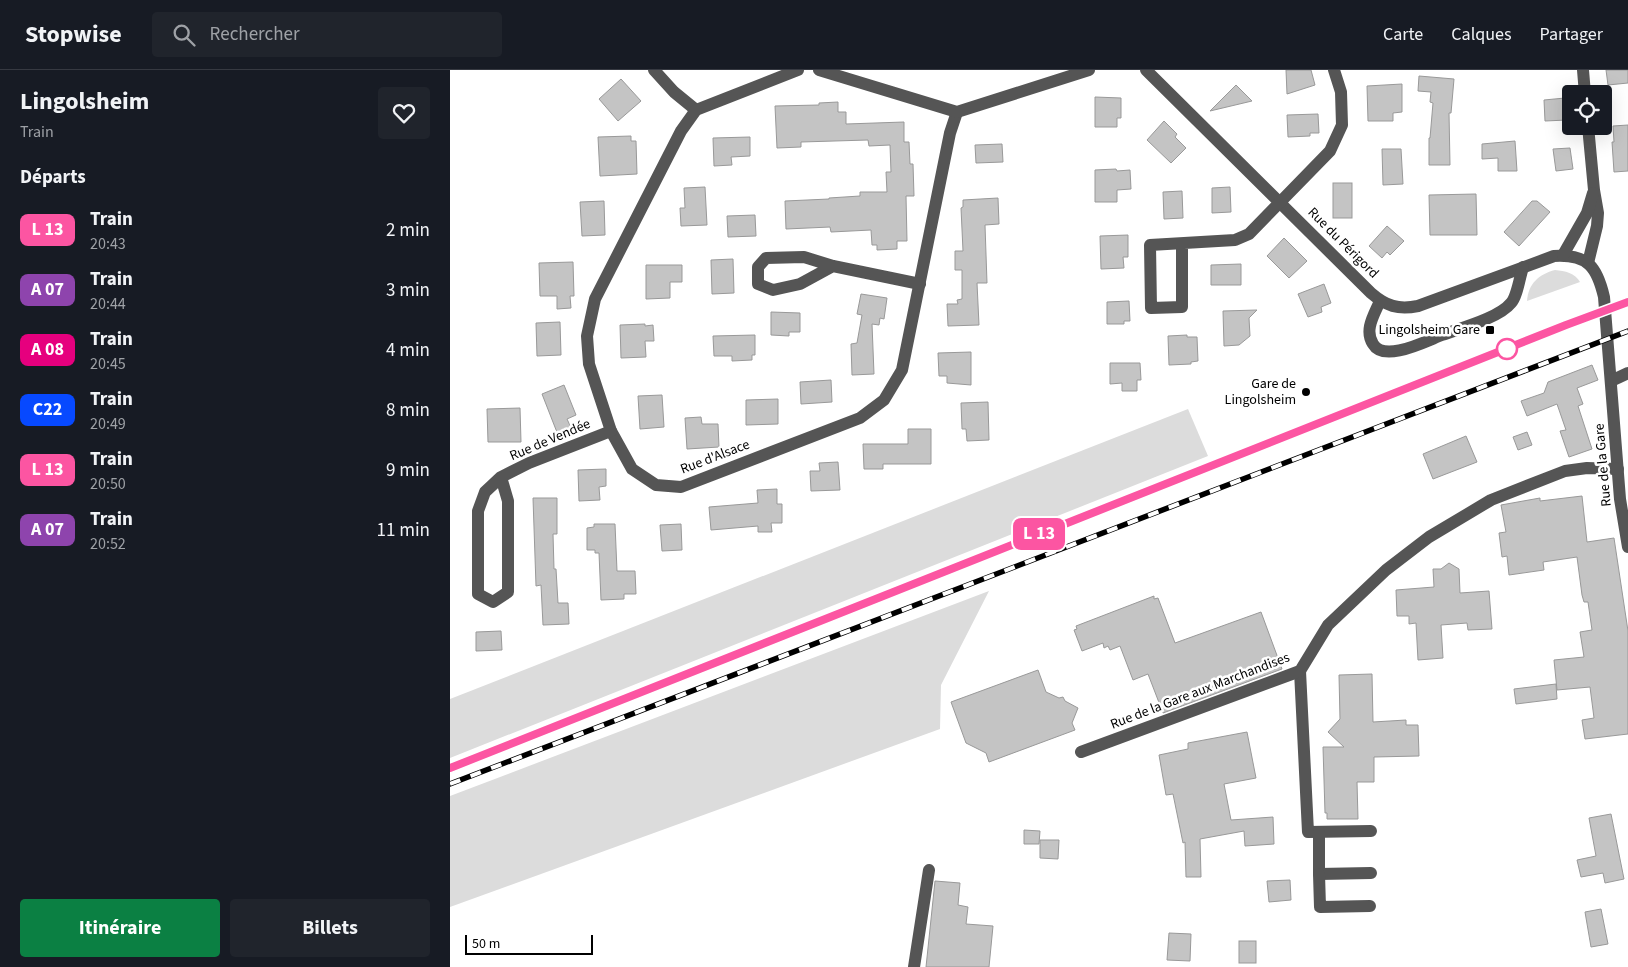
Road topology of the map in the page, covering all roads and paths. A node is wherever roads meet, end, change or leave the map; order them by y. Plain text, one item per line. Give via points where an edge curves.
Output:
1 (654, 70) edge
2 (798, 70) edge
3 (819, 70) edge
4 (1089, 70) edge
5 (1146, 70) edge
6 (1334, 70) edge
7 (1583, 70) edge
8 (1584, 85) edge
9 (696, 110) junction
10 (957, 112) junction
11 (1589, 135) edge
12 (1594, 190) junction
13 (1281, 202) junction
14 (1182, 244) junction
15 (1563, 256) junction
16 (1588, 263) junction
17 (833, 266) junction
18 (1523, 267) junction
19 (920, 284) junction
20 (1380, 301) junction
21 (1628, 373) edge
22 (1611, 381) junction
23 (611, 431) junction
24 (1618, 469) junction
25 (501, 477) junction
26 (1628, 547) edge
27 (1300, 671) junction
28 (1081, 752) dead end
29 (1370, 831) dead end
30 (1319, 832) junction
31 (929, 870) dead end
32 (1371, 873) dead end
33 (1320, 874) junction
34 (1370, 906) dead end
35 (914, 967) edge

1 - 9 street
2 - 9 street
3 - 10 street
4 - 10 street
5 - 13 street, Rue du Périgord
6 - 13 street via 1341,92 1342,125 1330,151
7 - 8 street
9 - 23 street, Rue d'Alsace via 681,131 595,299 587,336 589,364
10 - 19 street, Rue d'Alsace
11 - 12 street
12 - 15 street via 1587,213
12 - 16 street via 1597,219
13 - 14 street via 1248,234 1235,240
13 - 20 street, Rue du Périgord
14 - 14 street via 1150,245 1151,308 1182,307
15 - 16 street
15 - 18 street, Rue du Périgord
16 - 22 street, Rue de la Gare via 1598,276 1604,297
17 - 17 street via 804,257 766,258 758,266 758,284 773,290 800,284
17 - 19 street
18 - 20 street, Rue du Périgord via 1418,306 1396,308
18 - 20 street via 1513,302 1503,311 1398,350 1382,352 1375,349 1370,340 1371,322
19 - 23 street, Rue d'Alsace via 902,370 884,400 860,418 681,487 656,485 632,469
21 - 22 street
22 - 24 street, Rue de la Gare
23 - 25 street, Rue de Vendée
24 - 26 street, Rue de la Gare
24 - 27 street, Rue de la Gare aux Marchandises via 1564,471 1491,500 1429,537 1386,570 1328,625
25 - 25 street, Rue de Vendée via 485,492 478,510 478,594 493,602 508,592 508,501
27 - 28 street, Rue de la Gare aux Marchandises
27 - 30 street via 1308,832
29 - 30 street
30 - 33 street
31 - 35 street
32 - 33 street
33 - 34 street via 1320,907

